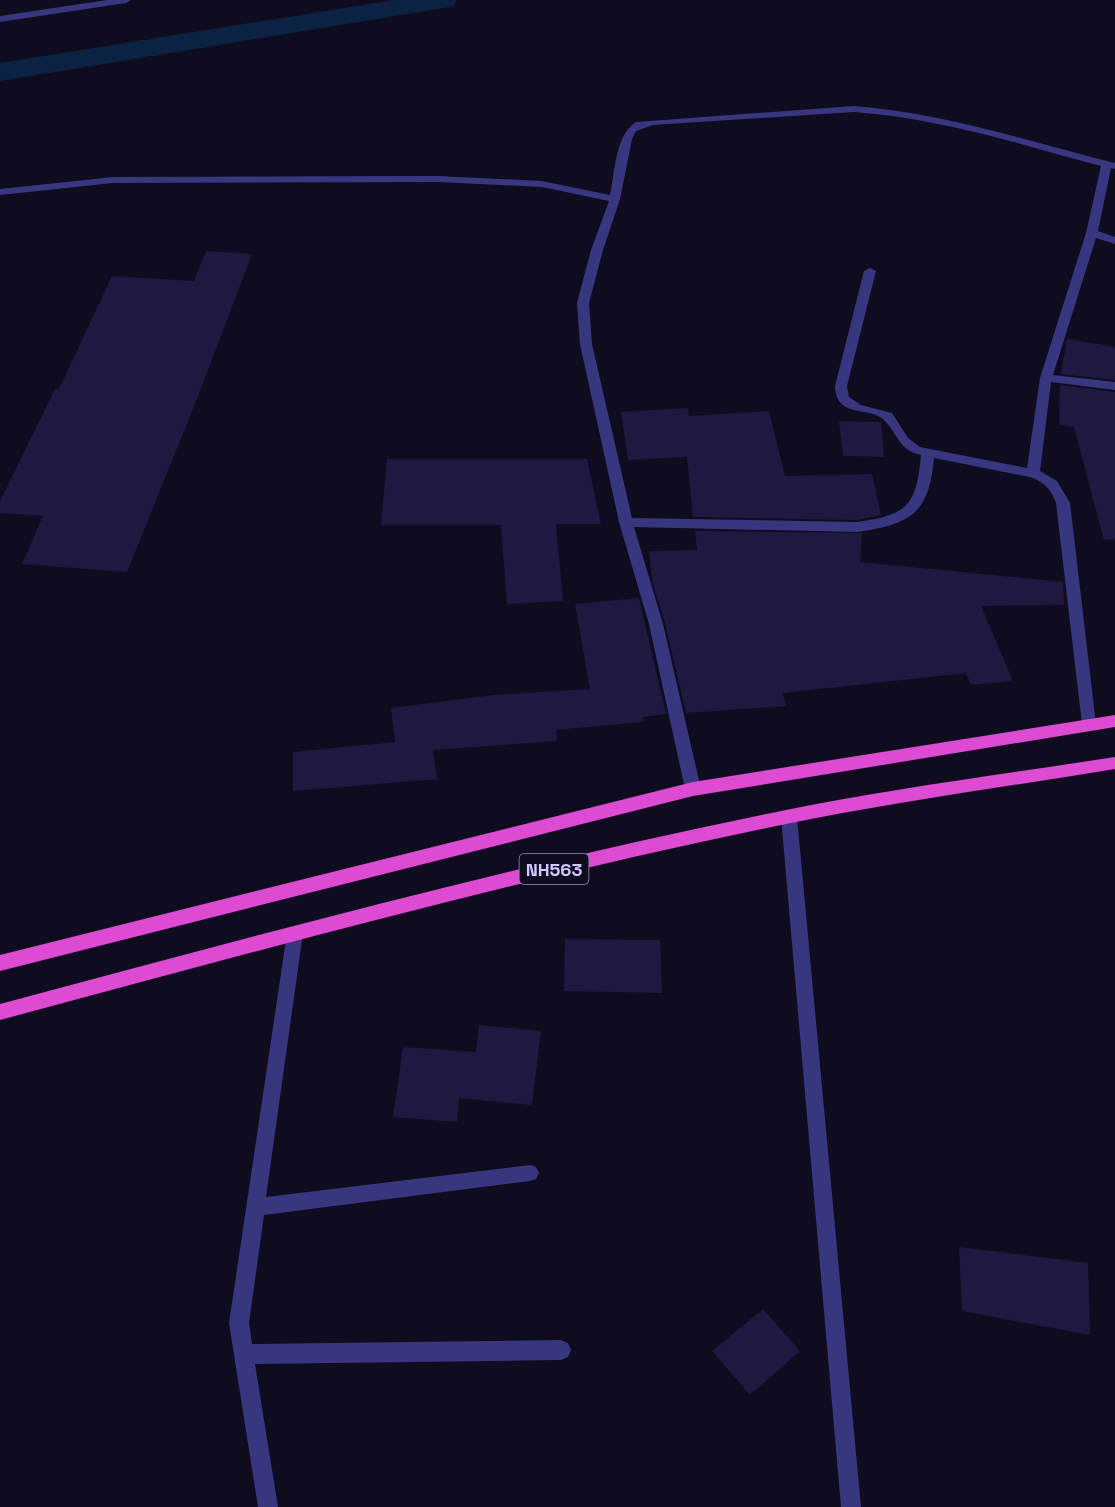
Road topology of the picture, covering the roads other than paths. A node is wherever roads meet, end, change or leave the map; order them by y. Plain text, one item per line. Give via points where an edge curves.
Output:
1 (126, 0) edge
2 (0, 19) edge
3 (1111, 165) edge
4 (0, 192) edge
5 (615, 199) junction
6 (1092, 234) junction
7 (1115, 241) edge
8 (870, 271) dead end
9 (1046, 378) junction
10 (1115, 386) edge
11 (928, 453) junction
12 (1033, 473) junction
13 (626, 522) junction
14 (1115, 720) edge
15 (1089, 724) junction
16 (1115, 763) edge
17 (693, 789) junction
18 (789, 817) junction
19 (296, 933) junction
20 (0, 963) edge
21 (0, 1012) edge
22 (530, 1173) dead end
23 (255, 1207) junction
24 (561, 1350) dead end
25 (243, 1354) junction
26 (268, 1507) edge
27 (851, 1507) edge

1 - 2 street
3 - 5 street via 921,115 883,110 653,122 632,129 627,139
3 - 6 street
4 - 5 street via 113,180 438,179 542,184
5 - 13 street via 583,303 585,344
6 - 7 street
6 - 9 street
8 - 11 street via 839,393 845,402 888,416 909,446
9 - 10 street
9 - 12 street
11 - 12 street
11 - 13 street via 922,495 910,511 885,524 857,527
12 - 15 street via 1050,479 1063,503
13 - 17 street via 656,624
14 - 15 highway, NH563
15 - 17 highway, NH563
16 - 18 highway, NH563
17 - 20 highway, NH563
18 - 19 highway, NH563 via 594,859
18 - 27 street
19 - 21 highway, NH563
19 - 23 street
22 - 23 street
23 - 25 street via 239,1323
24 - 25 street
25 - 26 street

